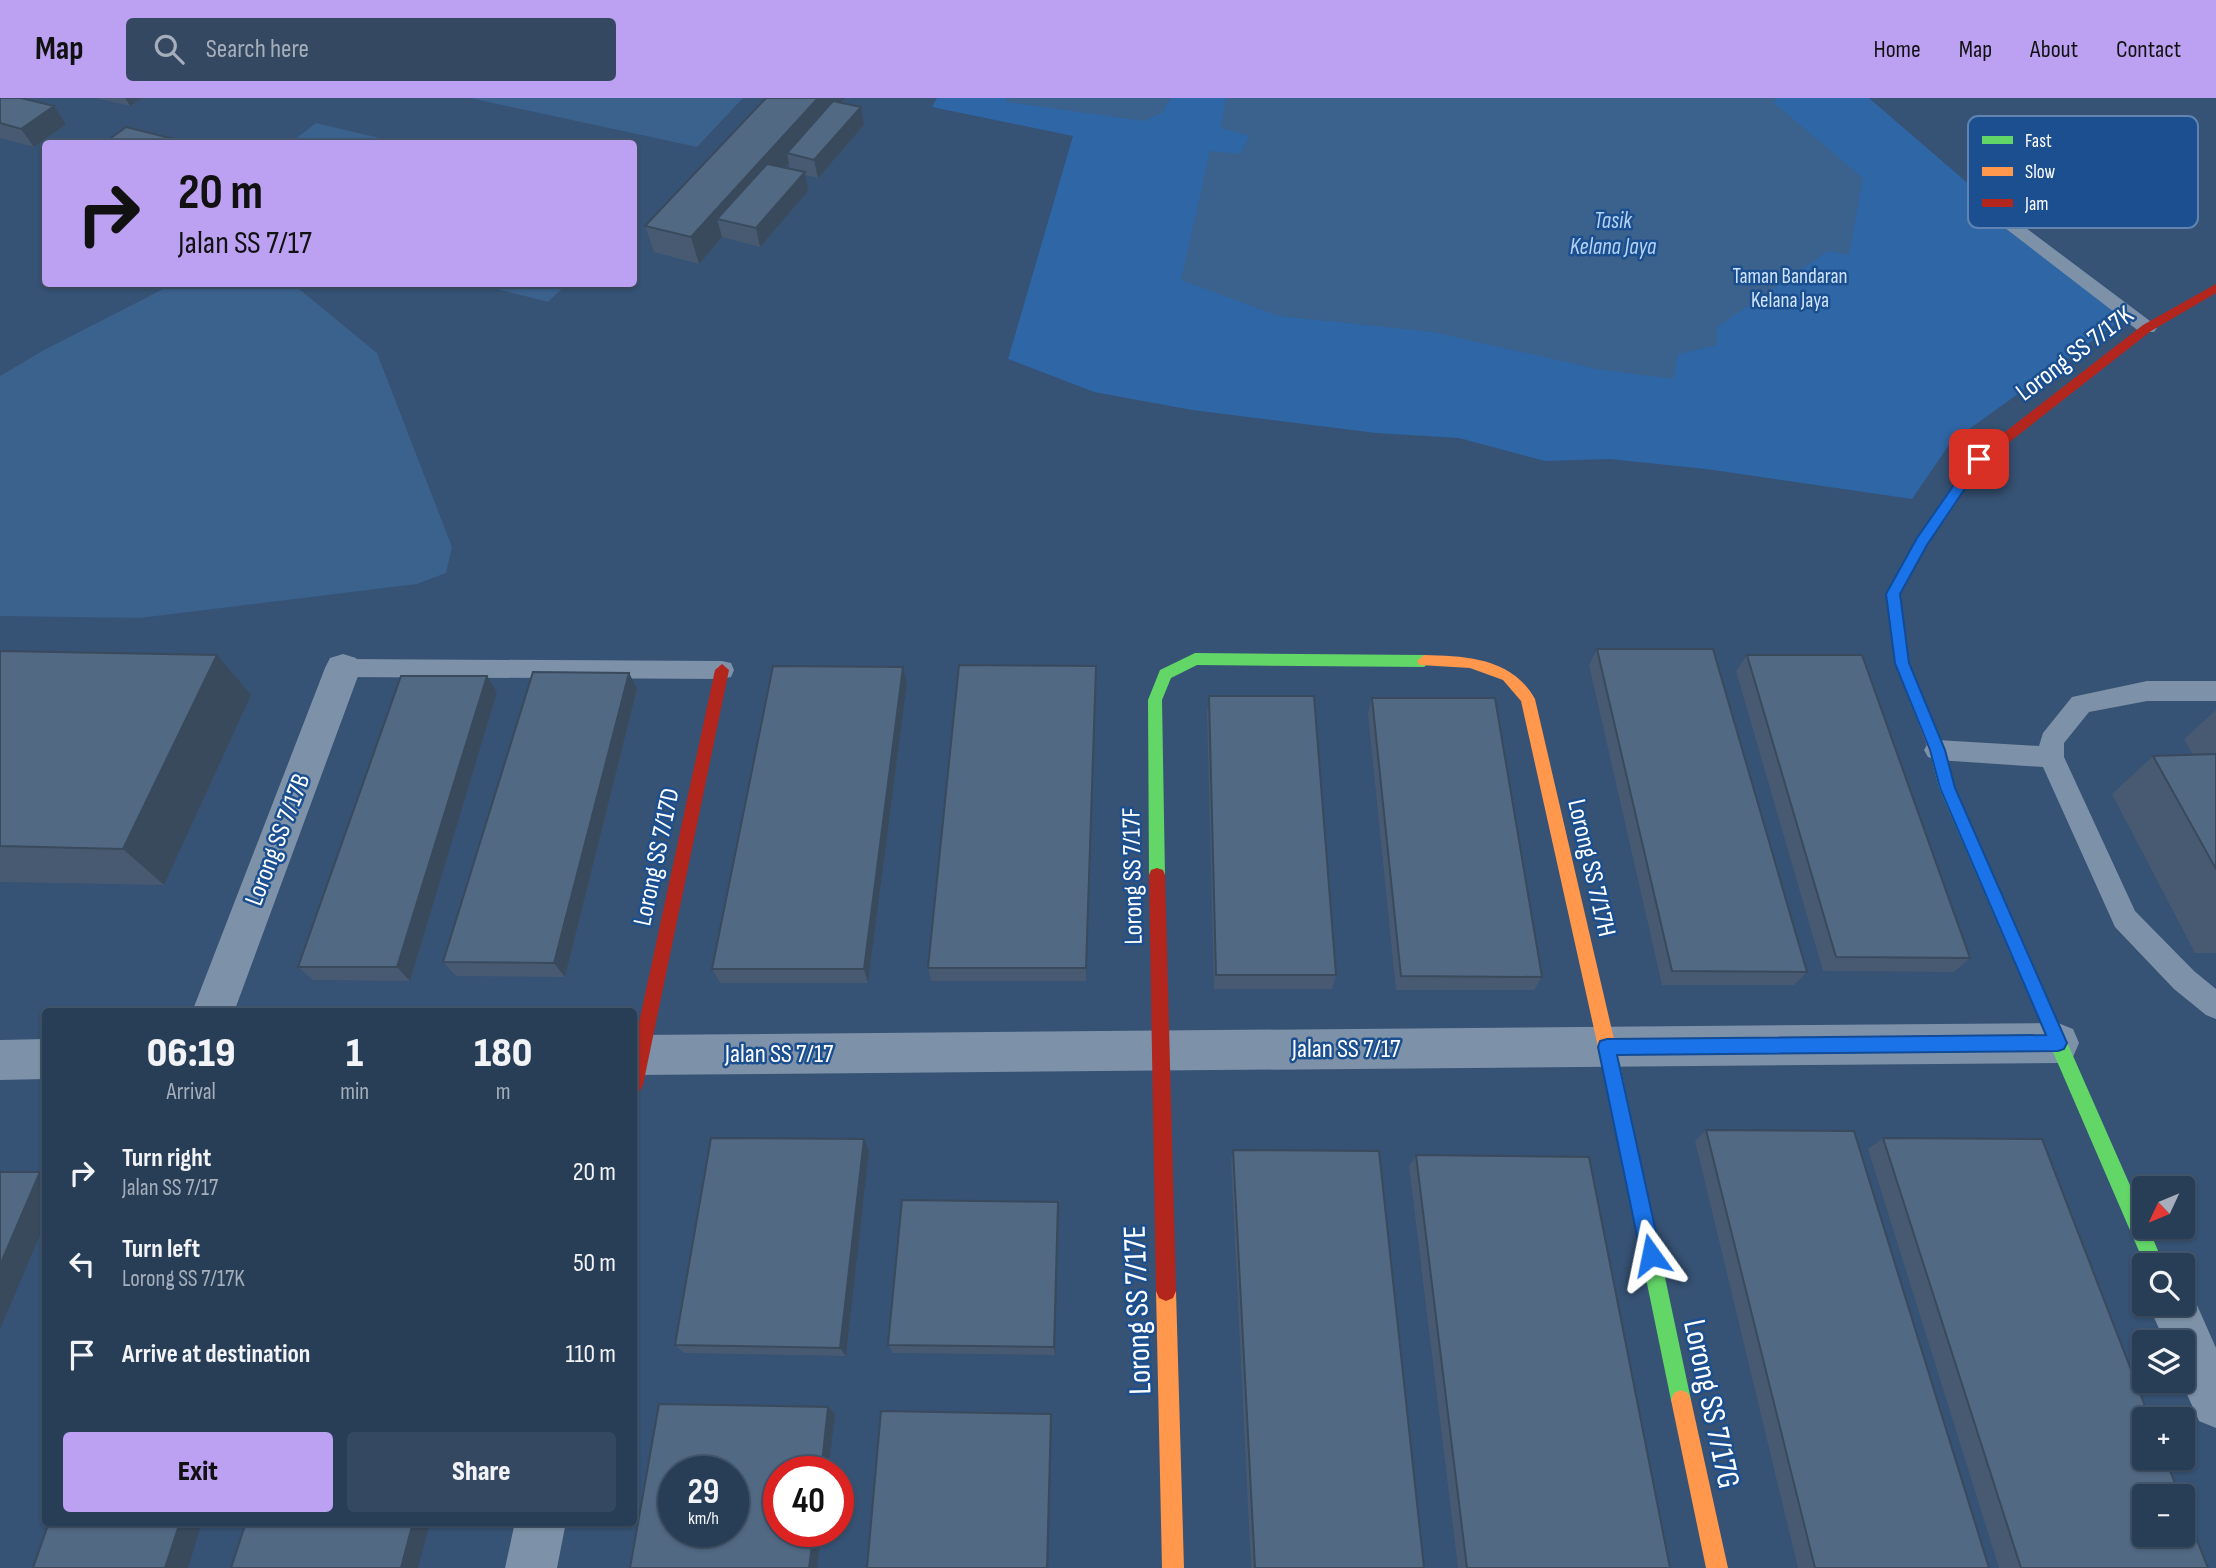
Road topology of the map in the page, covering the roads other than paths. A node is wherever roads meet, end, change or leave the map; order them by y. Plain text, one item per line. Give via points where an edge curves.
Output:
1 (2014, 228) edge
2 (2216, 288) edge
3 (2147, 328) junction
4 (343, 668) joint
5 (722, 670) joint
6 (2216, 691) edge
7 (1155, 700) joint
8 (1937, 750) junction
9 (2051, 757) junction
10 (2216, 1006) edge
11 (215, 1008) edge
12 (2058, 1043) junction
13 (1607, 1047) junction
14 (1159, 1051) junction
15 (42, 1059) edge
16 (0, 1060) edge
17 (637, 1060) edge
18 (637, 1065) edge
19 (2150, 1253) edge
20 (2180, 1316) edge
21 (2205, 1353) edge
22 (2216, 1404) edge
23 (540, 1526) edge
24 (531, 1568) edge
25 (1173, 1568) edge
26 (1717, 1568) edge

1 - 3 lane
2 - 3 street, Lorong SS 7/17K
3 - 8 street, Lorong SS 7/17K via 1979,459 1893,594 1902,663
4 - 5 lane
4 - 11 street, Lorong SS 7/17B
5 - 17 street, Lorong SS 7/17D
6 - 9 lane via 2147,691 2081,704 2052,740
7 - 13 street, Lorong SS 7/17H via 1165,674 1195,659 1471,662 1508,676 1528,699
7 - 14 street, Lorong SS 7/17F
8 - 9 lane
8 - 12 street, Lorong SS 7/17K via 1947,788
9 - 10 lane via 2125,919
12 - 13 street, Jalan SS 7/17
12 - 19 street, Lorong SS 7/17K
13 - 14 street, Jalan SS 7/17
13 - 26 street, Lorong SS 7/17G
14 - 18 street, Jalan SS 7/17
14 - 25 street, Lorong SS 7/17E
15 - 16 street
20 - 21 street
21 - 22 street
23 - 24 street

